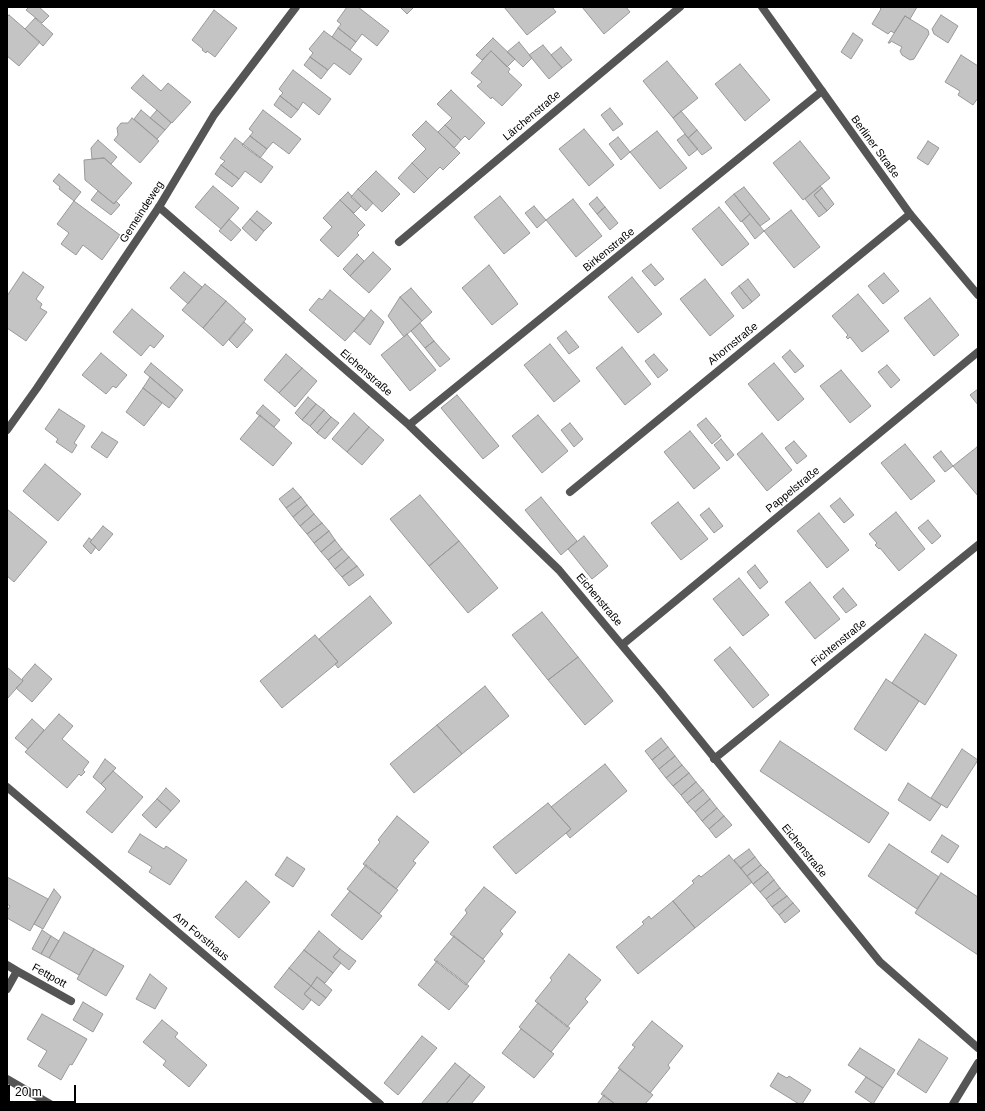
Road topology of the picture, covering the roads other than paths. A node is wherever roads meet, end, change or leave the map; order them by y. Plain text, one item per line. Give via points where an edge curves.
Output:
1 (296, 7) edge
2 (680, 7) edge
3 (762, 7) edge
4 (822, 91) junction
5 (159, 207) junction
6 (910, 214) junction
7 (398, 242) dead end
8 (978, 295) edge
9 (978, 352) edge
10 (409, 425) junction
11 (7, 430) edge
12 (570, 492) dead end
13 (978, 545) edge
14 (622, 645) junction
15 (714, 759) junction
16 (7, 787) edge
17 (7, 965) edge
18 (17, 971) junction
19 (7, 989) edge
20 (71, 1001) dead end
21 (978, 1048) edge
22 (978, 1063) edge
23 (7, 1079) edge
24 (50, 1104) edge
25 (380, 1104) edge
26 (953, 1104) edge

1 - 5 street, Gemeindeweg via 214,115
2 - 7 street, Lärchenstraße
3 - 4 street, Berliner Straße
4 - 6 street, Berliner Straße
4 - 10 street, Birkenstraße
5 - 10 street, Eichenstraße
5 - 11 street, Gemeindeweg
6 - 8 street, Berliner Straße
6 - 12 street, Ahornstraße
9 - 14 street, Pappelstraße
10 - 14 street, Eichenstraße via 559,570
13 - 15 street, Fichtenstraße
14 - 15 street, Eichenstraße
15 - 21 street, Eichenstraße via 880,962
16 - 25 street, Am Forsthaus
17 - 18 street, Fettpott
18 - 19 street, Fettpott
18 - 20 street, Fettpott
22 - 26 street
23 - 24 street

